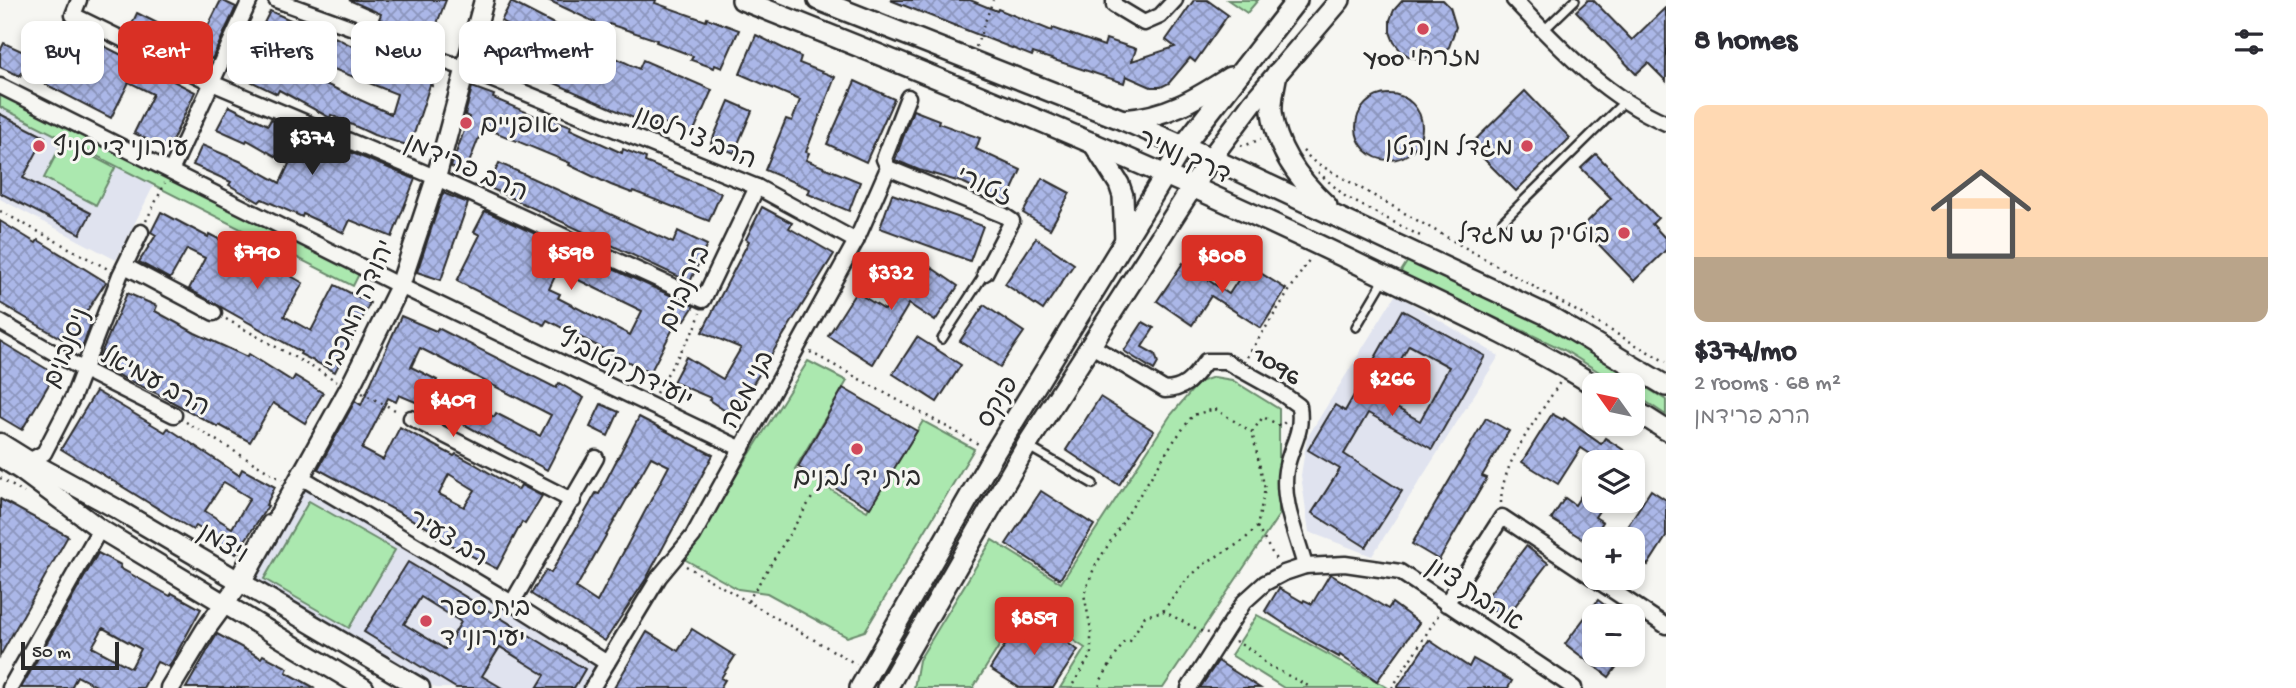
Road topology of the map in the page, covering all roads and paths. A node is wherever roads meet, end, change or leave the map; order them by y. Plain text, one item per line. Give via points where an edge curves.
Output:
1 (79, 0) edge
2 (250, 0) edge
3 (276, 0) edge
4 (478, 0) edge
5 (484, 0) edge
6 (742, 0) edge
7 (818, 0) edge
8 (993, 0) edge
9 (1114, 0) edge
10 (1175, 0) edge
11 (1297, 0) edge
12 (1340, 0) edge
13 (1514, 0) edge
14 (1575, 0) edge
15 (474, 21) edge
16 (478, 21) edge
17 (1544, 31) junction
18 (118, 37) edge
19 (971, 60) junction
20 (459, 66) edge
21 (1240, 71) junction
22 (1277, 73) junction
23 (213, 81) edge
24 (213, 83) edge
25 (212, 84) edge
26 (459, 84) edge
27 (503, 84) edge
28 (0, 86) edge
29 (908, 97) dead end
30 (1625, 101) junction
31 (1123, 120) junction
32 (1666, 123) edge
33 (1093, 142) junction
34 (1298, 145) dead end
35 (1183, 146) junction
36 (1211, 158) junction
37 (888, 169) junction
38 (171, 171) junction
39 (1164, 176) junction
40 (433, 177) junction
41 (757, 187) junction
42 (1192, 188) junction
43 (0, 211) edge
44 (1341, 218) junction
45 (1503, 221) dead end
46 (141, 232) joint
47 (856, 240) junction
48 (1125, 241) junction
49 (1319, 245) junction
50 (122, 270) junction
51 (985, 273) joint
52 (1385, 277) junction
53 (397, 284) junction
54 (703, 300) junction
55 (214, 313) joint
56 (0, 322) edge
57 (1356, 327) dead end
58 (942, 339) dead end
59 (797, 345) junction
60 (1092, 346) junction
61 (1666, 362) edge
62 (1240, 369) junction
63 (1568, 369) junction
64 (84, 370) junction
65 (1582, 378) edge
66 (347, 386) junction
67 (1666, 386) edge
68 (649, 405) junction
69 (174, 415) joint
70 (1645, 417) edge
71 (411, 418) joint
72 (1274, 422) dead end
73 (1666, 430) edge
74 (1252, 432) junction
75 (0, 443) edge
76 (1027, 446) junction
77 (742, 449) junction
78 (995, 452) junction
79 (0, 457) edge
80 (596, 458) dead end
81 (25, 466) junction
82 (294, 480) junction
83 (1093, 484) dead end
84 (813, 496) dead end
85 (573, 501) junction
86 (1502, 517) junction
87 (1257, 527) junction
88 (100, 529) junction
89 (674, 559) junction
90 (1305, 566) junction
91 (1284, 573) junction
92 (237, 580) junction
93 (748, 601) junction
94 (512, 603) junction
95 (1446, 604) junction
96 (224, 605) junction
97 (1163, 611) junction
98 (1666, 626) edge
99 (1203, 632) dead end
100 (1222, 634) junction
101 (607, 663) junction
102 (898, 679) edge
103 (865, 680) edge
104 (1073, 684) dead end
105 (10, 688) edge
106 (170, 688) edge
107 (364, 688) edge
108 (420, 688) edge
109 (592, 688) edge
110 (887, 688) edge
111 (1099, 688) edge
112 (1189, 688) edge
113 (1312, 688) edge
114 (1392, 688) edge
115 (1574, 688) edge

1 - 18 street, הרב פרידמן via 73,15
2 - 23 street
3 - 20 street, הרב צירלסון
4 - 15 lane, יהודה המכבי
5 - 16 street, יהודה המכבי
6 - 33 main road, דרך נמיר
7 - 19 main road, דרך נמיר
8 - 19 path
9 - 10 street via 1114,5 1144,23 1160,16
11 - 21 main road, פנקס
12 - 22 main road, פנקס
13 - 17 street
14 - 17 lane
17 - 30 street
19 - 31 main road, דרך נמיר
21 - 31 main road via 1169,112
21 - 35 main road, פנקס
22 - 36 main road, פנקס
22 - 44 main road via 1272,109 1284,153 1300,178
24 - 40 street, הרב פרידמן
25 - 38 street
26 - 40 street, יהודה המכבי
27 - 41 street, הרב צירלסון
28 - 38 street, ועידת קטוביץ'
29 - 37 street, בני משה via 884,159
30 - 32 street
30 - 45 lane
31 - 35 main road, דרך נמיר
33 - 39 main road, דרך נמיר
33 - 48 main road via 1123,196
34 - 61 path via 1313,161
35 - 36 main road, דרך נמיר
35 - 39 main road, פנקס
36 - 42 main road, פנקס
36 - 44 main road, דרך נמיר
37 - 47 street, בני משה
37 - 51 street, זטורי via 1012,221
38 - 46 path
38 - 53 street, ועידת קטוביץ'
39 - 42 main road, דרך נמיר
39 - 48 main road, פנקס
40 - 53 street, יהודה המכבי
40 - 54 street, הרב פרידמן
41 - 47 street, הרב צירלסון
41 - 54 street, בירנבוים
42 - 49 main road, דרך נמיר
42 - 60 main road, פנקס
43 - 50 path
44 - 67 main road, דרך נמיר via 1549,316
46 - 50 street, ניסנבוים
47 - 59 street, בני משה
48 - 78 main road, פנקס
49 - 52 main road, דרך נמיר
49 - 62 path
50 - 55 street
50 - 64 street, ניסנבוים
51 - 58 lane
52 - 57 lane
52 - 63 main road, דרך נמיר
53 - 66 street, יהודה המכבי
53 - 68 street, ועידת קטוביץ'
54 - 68 path, בירנבוים via 696,326
55 - 66 path
56 - 64 street, הרב עמיאל
59 - 77 street, בני משה
59 - 78 path
60 - 62 street, 1096 via 1165,390 1179,389 1206,361 1225,361
60 - 76 main road, פנקס
62 - 90 street, 1096 via 1299,406 1302,424 1286,470 1286,497
63 - 65 main road, דרך נמיר
63 - 86 path via 1508,467 1501,491
64 - 69 street, הרב עמיאל
64 - 81 street, ניסנבוים via 44,453
66 - 71 path
66 - 82 street, יהודה המכבי
68 - 77 street, ועידת קטוביץ'
69 - 82 path, הרב עמיאל
70 - 73 main road
71 - 85 street
72 - 74 path via 1264,417
74 - 87 path via 1265,489
74 - 104 path via 1215,409 1194,415 1171,445 1095,566 1084,594 1091,655
75 - 81 street, ויצמן
76 - 83 lane
76 - 102 main road, פנקס
77 - 89 street, בני משה via 693,536
78 - 103 main road, פנקס
79 - 81 street, ויצמן
80 - 85 street
81 - 88 street, ויצמן
81 - 92 street, ויצמן via 117,509
82 - 92 street, יהודה המכבי
82 - 94 street, רב צעיר
84 - 93 path
85 - 94 street
86 - 95 street
86 - 98 street
87 - 91 path
87 - 97 path via 1188,578
88 - 96 street, ויצמן
88 - 105 street
89 - 93 path
89 - 101 street, בני משה
90 - 91 street, אהבת ציון
90 - 95 street, אהבת ציון via 1345,564 1400,572
91 - 100 street, אהבת ציון via 1244,602
92 - 96 street, יהודה המכבי
92 - 108 street, ויצמן
93 - 103 path
94 - 101 street, רב צעיר
95 - 114 path
95 - 115 street, אהבת ציון
96 - 106 street, יהודה המכבי
96 - 107 street, ויצמן
97 - 99 path
97 - 111 path via 1145,616 1124,642
100 - 112 street, אהבת ציון
100 - 113 path
101 - 109 street, בני משה
102 - 110 main road, פנקס

